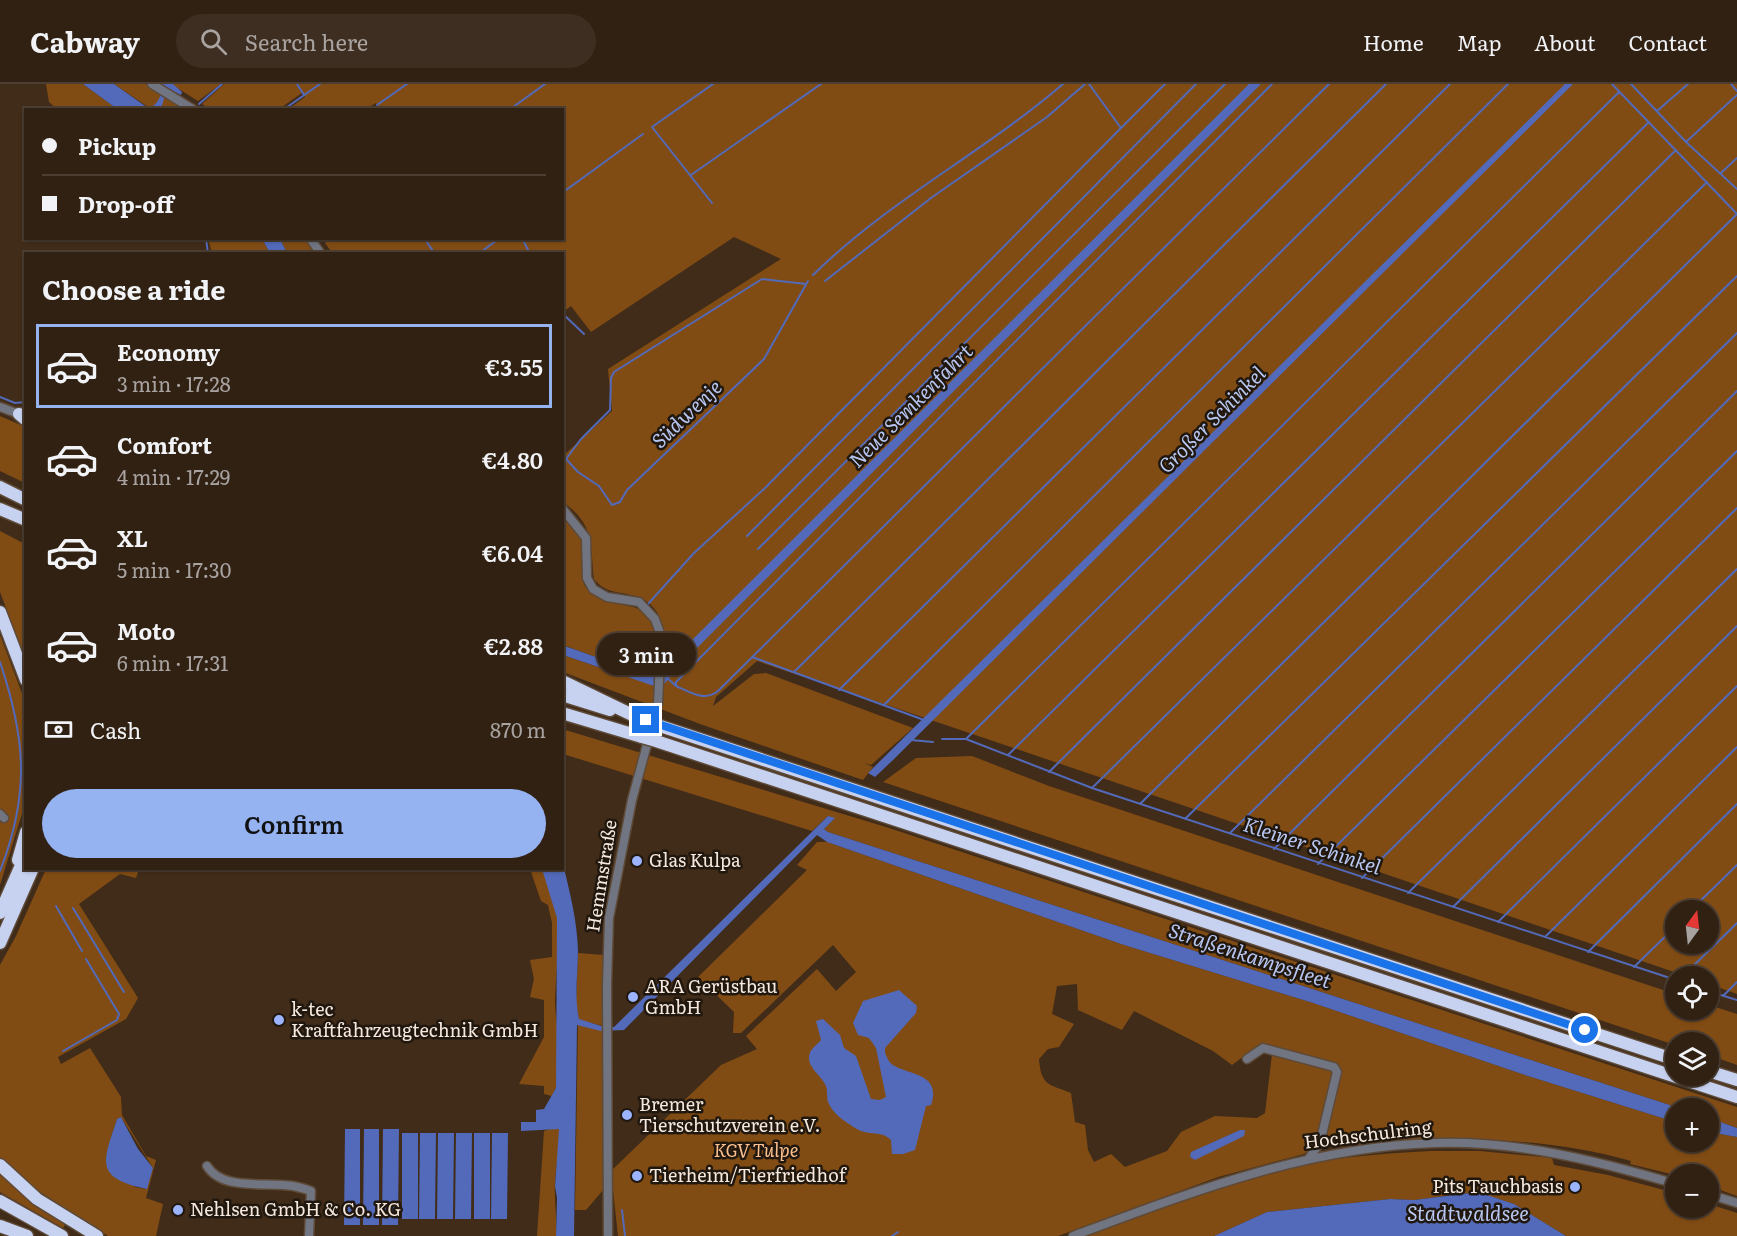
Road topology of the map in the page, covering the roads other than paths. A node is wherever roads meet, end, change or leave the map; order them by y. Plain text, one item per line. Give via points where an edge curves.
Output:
1 (152, 84) edge
2 (191, 108) edge
3 (0, 407) edge
4 (23, 415) edge
5 (0, 487) edge
6 (24, 499) edge
7 (0, 509) edge
8 (564, 510) edge
9 (24, 519) edge
10 (0, 612) edge
11 (24, 675) edge
12 (564, 682) edge
13 (564, 696) edge
14 (564, 713) edge
15 (651, 723) junction
16 (24, 839) edge
17 (24, 859) edge
18 (32, 870) edge
19 (9, 893) junction
20 (0, 913) edge
21 (0, 942) edge
22 (1665, 1056) edge
23 (1247, 1059) dead end
24 (1719, 1074) edge
25 (1737, 1080) edge
26 (1737, 1097) edge
27 (1320, 1143) junction
28 (1333, 1154) junction
29 (1309, 1158) junction
30 (0, 1165) edge
31 (207, 1166) dead end
32 (1665, 1181) edge
33 (1719, 1197) edge
34 (0, 1202) edge
35 (1737, 1203) edge
36 (0, 1226) edge
37 (27, 1236) edge
38 (62, 1236) edge
39 (97, 1236) edge
40 (309, 1236) edge
41 (608, 1236) edge
42 (1073, 1236) edge

1 - 2 street
3 - 4 street
5 - 6 highway
7 - 9 highway
8 - 41 street, Hemmstraße via 586,538 587,578 593,589 648,608 661,636 658,704 630,811 609,918
10 - 11 highway
12 - 15 highway
13 - 15 highway
14 - 26 highway, bridge
15 - 22 highway
16 - 19 highway
17 - 19 highway
18 - 21 highway
19 - 20 highway
23 - 27 street via 1263,1048 1334,1068
24 - 25 highway
27 - 28 street
27 - 29 street
28 - 29 street, Hochschulring
28 - 32 street, Hochschulring via 1435,1143 1485,1145 1575,1158
29 - 42 street, Hochschulring via 1203,1188
30 - 39 highway via 37,1199
31 - 40 street via 230,1181 292,1185 311,1191
33 - 35 street
34 - 38 highway
36 - 37 highway

